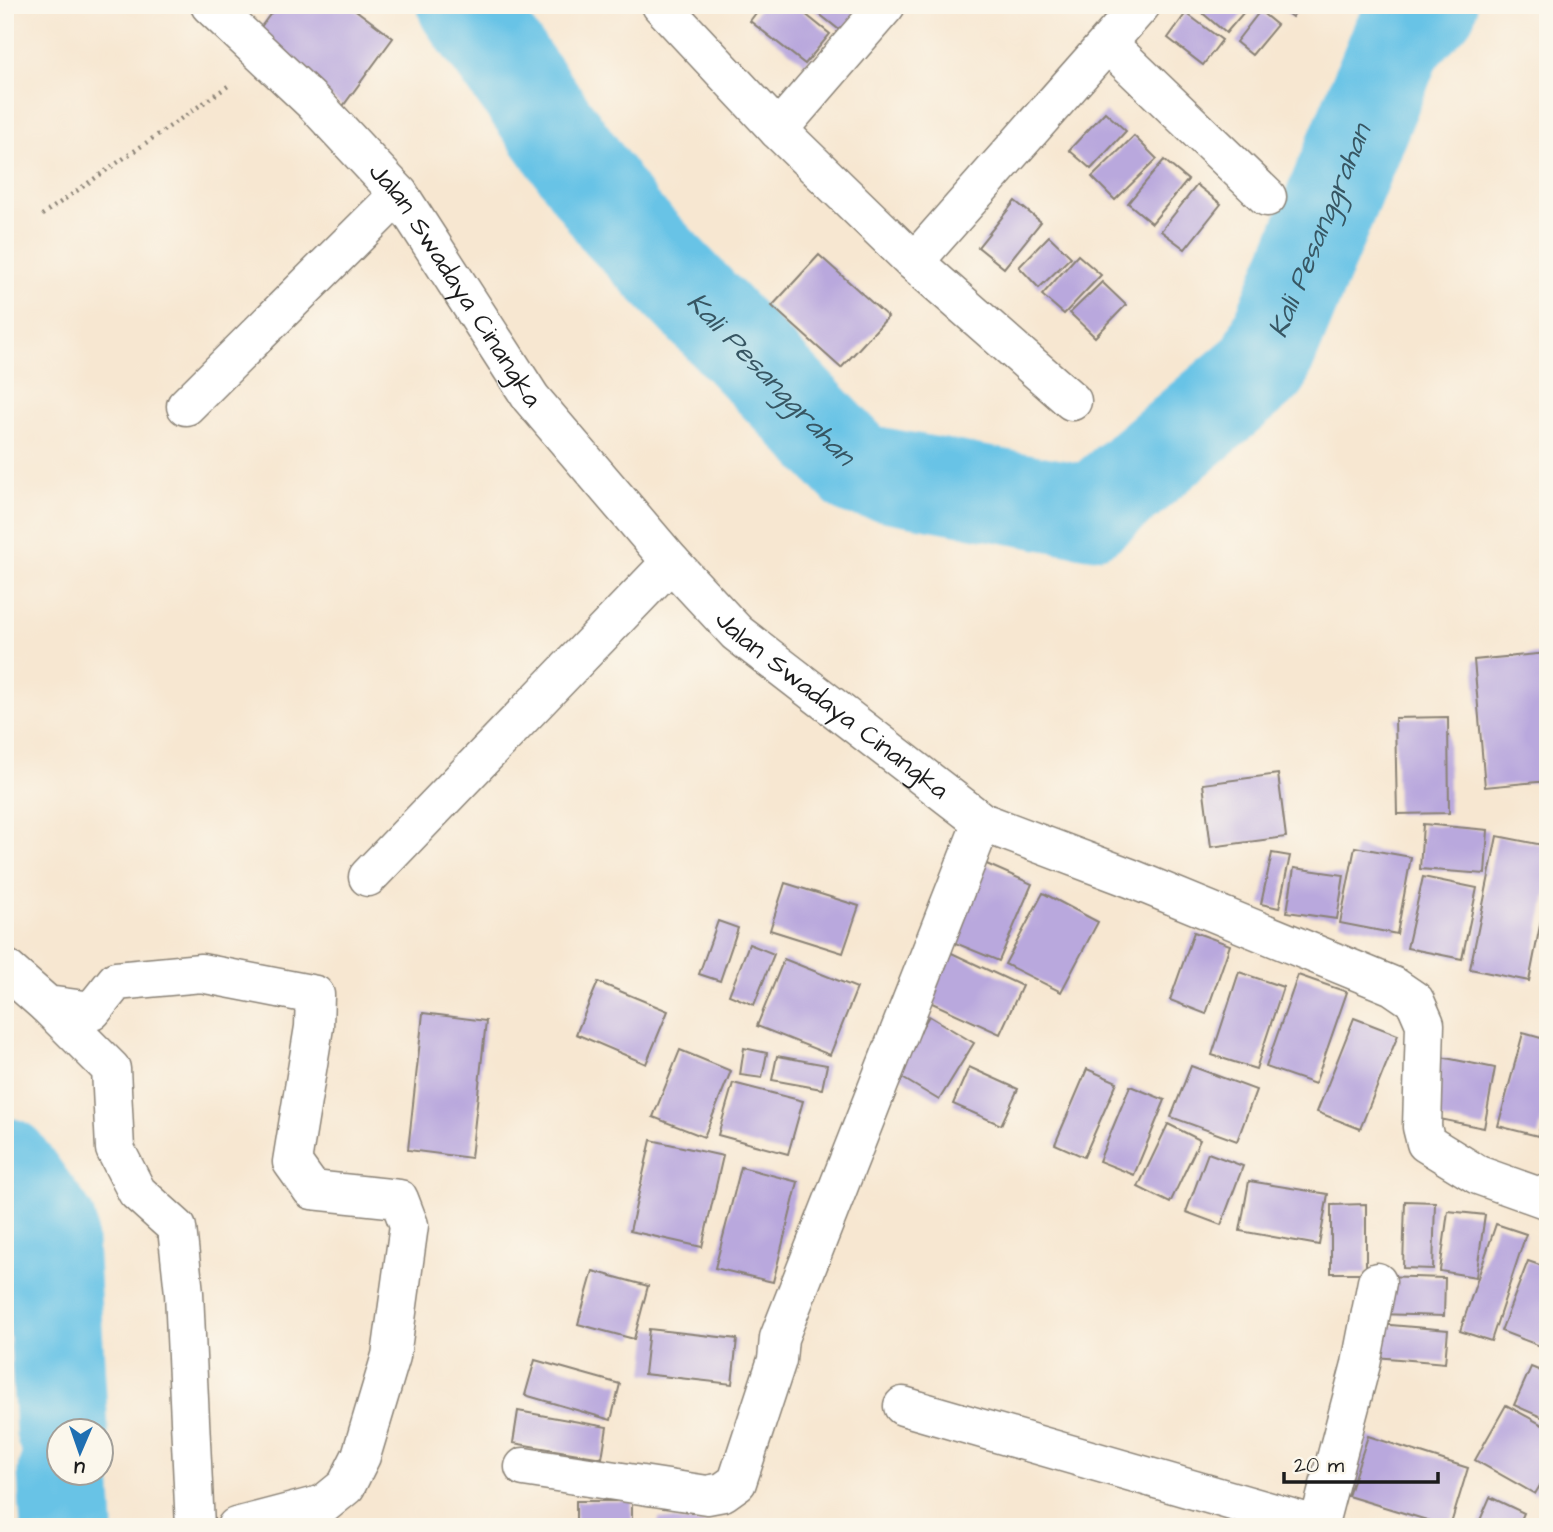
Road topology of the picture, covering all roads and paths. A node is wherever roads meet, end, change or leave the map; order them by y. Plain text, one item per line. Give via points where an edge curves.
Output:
1 (211, 5) edge
2 (661, 5) edge
3 (886, 5) edge
4 (1142, 5) edge
5 (1109, 45) junction
6 (268, 58) junction
7 (778, 130) junction
8 (399, 194) junction
9 (1267, 197) dead end
10 (42, 215) dead end
11 (914, 262) junction
12 (1072, 401) dead end
13 (186, 406) dead end
14 (671, 562) junction
15 (982, 822) junction
16 (368, 877) dead end
17 (5, 968) edge
18 (47, 1005) junction
19 (1548, 1200) edge
20 (1377, 1282) dead end
21 (903, 1406) dead end
22 (524, 1467) dead end
23 (1318, 1526) edge
24 (195, 1527) edge
25 (236, 1527) edge

1 - 6 street, Jalan Swadaya Cinangka
2 - 7 street
3 - 7 street
4 - 5 street
5 - 9 street
5 - 11 street
6 - 8 street, Jalan Swadaya Cinangka
6 - 10 path
7 - 11 street
8 - 13 street
8 - 14 street, Jalan Swadaya Cinangka via 531,398
11 - 12 street
14 - 15 street, Jalan Swadaya Cinangka via 737,633
14 - 16 street
15 - 19 street, Jalan Swadaya Cinangka via 1393,986 1415,1001 1425,1024 1422,1127 1426,1143 1478,1175
15 - 22 street via 779,1338 777,1360 737,1482 723,1492 707,1495
17 - 18 street
18 - 24 street via 111,1069 115,1149 137,1192 177,1228
18 - 25 street via 92,1011 116,981 201,973 315,995 292,1162 312,1190 399,1199 404,1212 408,1225 391,1356 361,1456 346,1486 324,1504
20 - 23 street via 1361,1364
21 - 23 street

